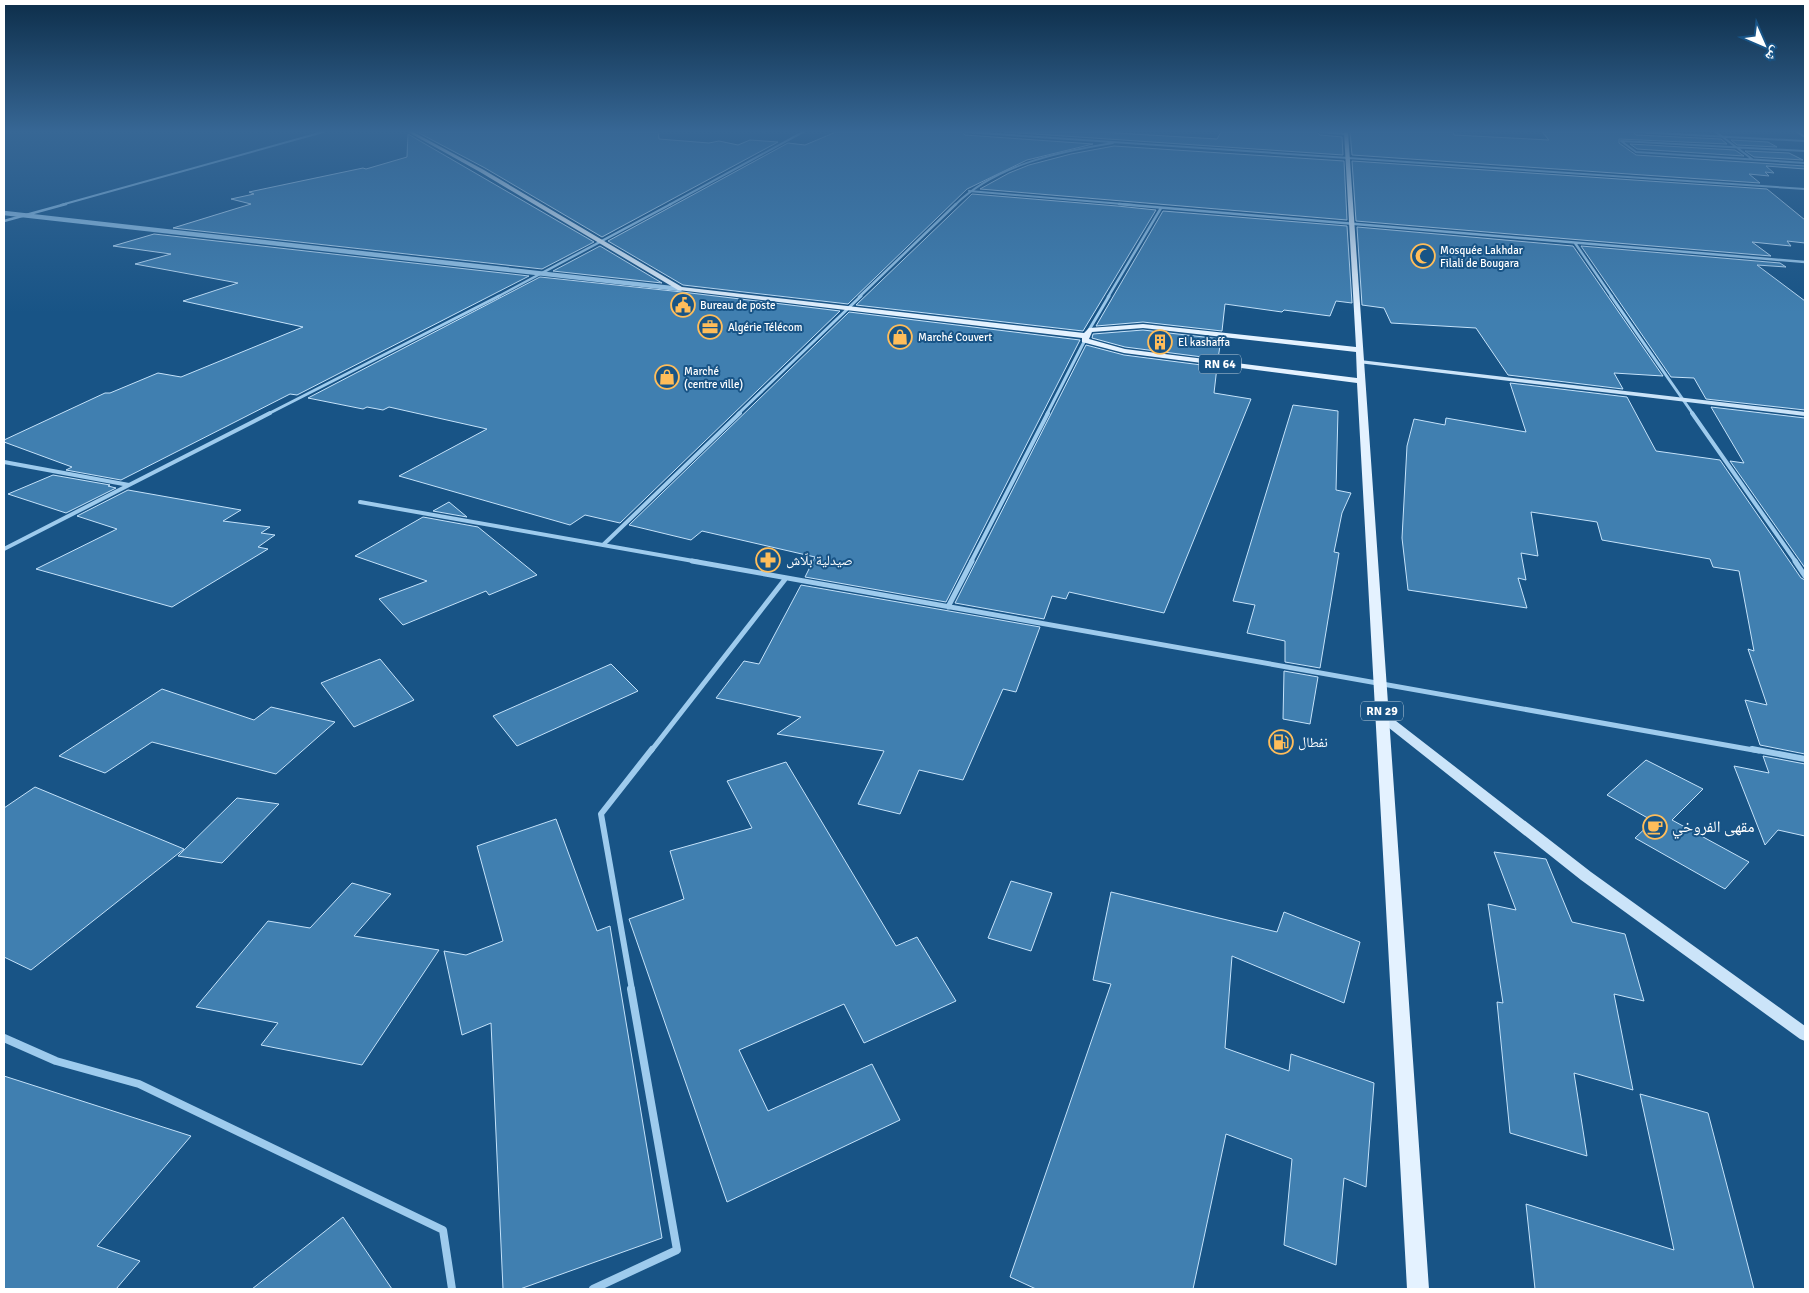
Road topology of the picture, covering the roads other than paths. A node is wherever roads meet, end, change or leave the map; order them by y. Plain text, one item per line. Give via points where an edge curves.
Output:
1 (101, 192) edge
2 (518, 192) edge
3 (693, 192) edge
4 (968, 192) edge
5 (984, 192) edge
6 (1350, 192) edge
7 (1161, 208) junction
8 (4, 213) edge
9 (25, 215) junction
10 (4, 221) edge
11 (1352, 224) junction
12 (602, 242) junction
13 (1575, 243) junction
14 (1805, 262) edge
15 (540, 275) junction
16 (680, 289) junction
17 (849, 308) junction
18 (1087, 335) junction
19 (1360, 356) junction
20 (1362, 381) junction
21 (1684, 400) junction
22 (1805, 414) edge
23 (4, 462) edge
24 (129, 484) junction
25 (360, 502) dead end
26 (603, 545) junction
27 (4, 550) edge
28 (1805, 576) edge
29 (786, 578) junction
30 (948, 607) junction
31 (1380, 684) junction
32 (1383, 717) junction
33 (1805, 759) edge
34 (1805, 1034) edge
35 (4, 1038) edge
36 (452, 1289) edge
37 (593, 1289) edge
38 (1418, 1289) edge

1 - 9 street
2 - 12 main road, RN 64
3 - 12 street
4 - 17 street
5 - 7 street
6 - 11 main road, RN 29
7 - 11 street
7 - 18 street
8 - 9 street
9 - 10 street
9 - 15 street
11 - 13 street
11 - 19 main road, RN 29
12 - 15 street
12 - 16 main road, RN 64
13 - 14 street
13 - 21 street
15 - 16 street
15 - 24 street
16 - 17 main road, RN 64
17 - 18 main road, RN 64
17 - 26 street
18 - 19 main road, RN 64 via 1143,326
18 - 20 main road, RN 64 via 1124,351
18 - 30 street
19 - 20 main road, RN 29
19 - 21 main road
20 - 31 main road, RN 29
21 - 22 main road
21 - 28 street
23 - 24 street
24 - 27 street
25 - 26 street
26 - 29 street
29 - 30 street
29 - 37 street via 601,814 676,1250
30 - 31 street
31 - 32 main road, RN 29
31 - 33 street
32 - 34 main road via 1586,876
32 - 38 main road, RN 29
35 - 36 street via 56,1061 139,1084 443,1230

